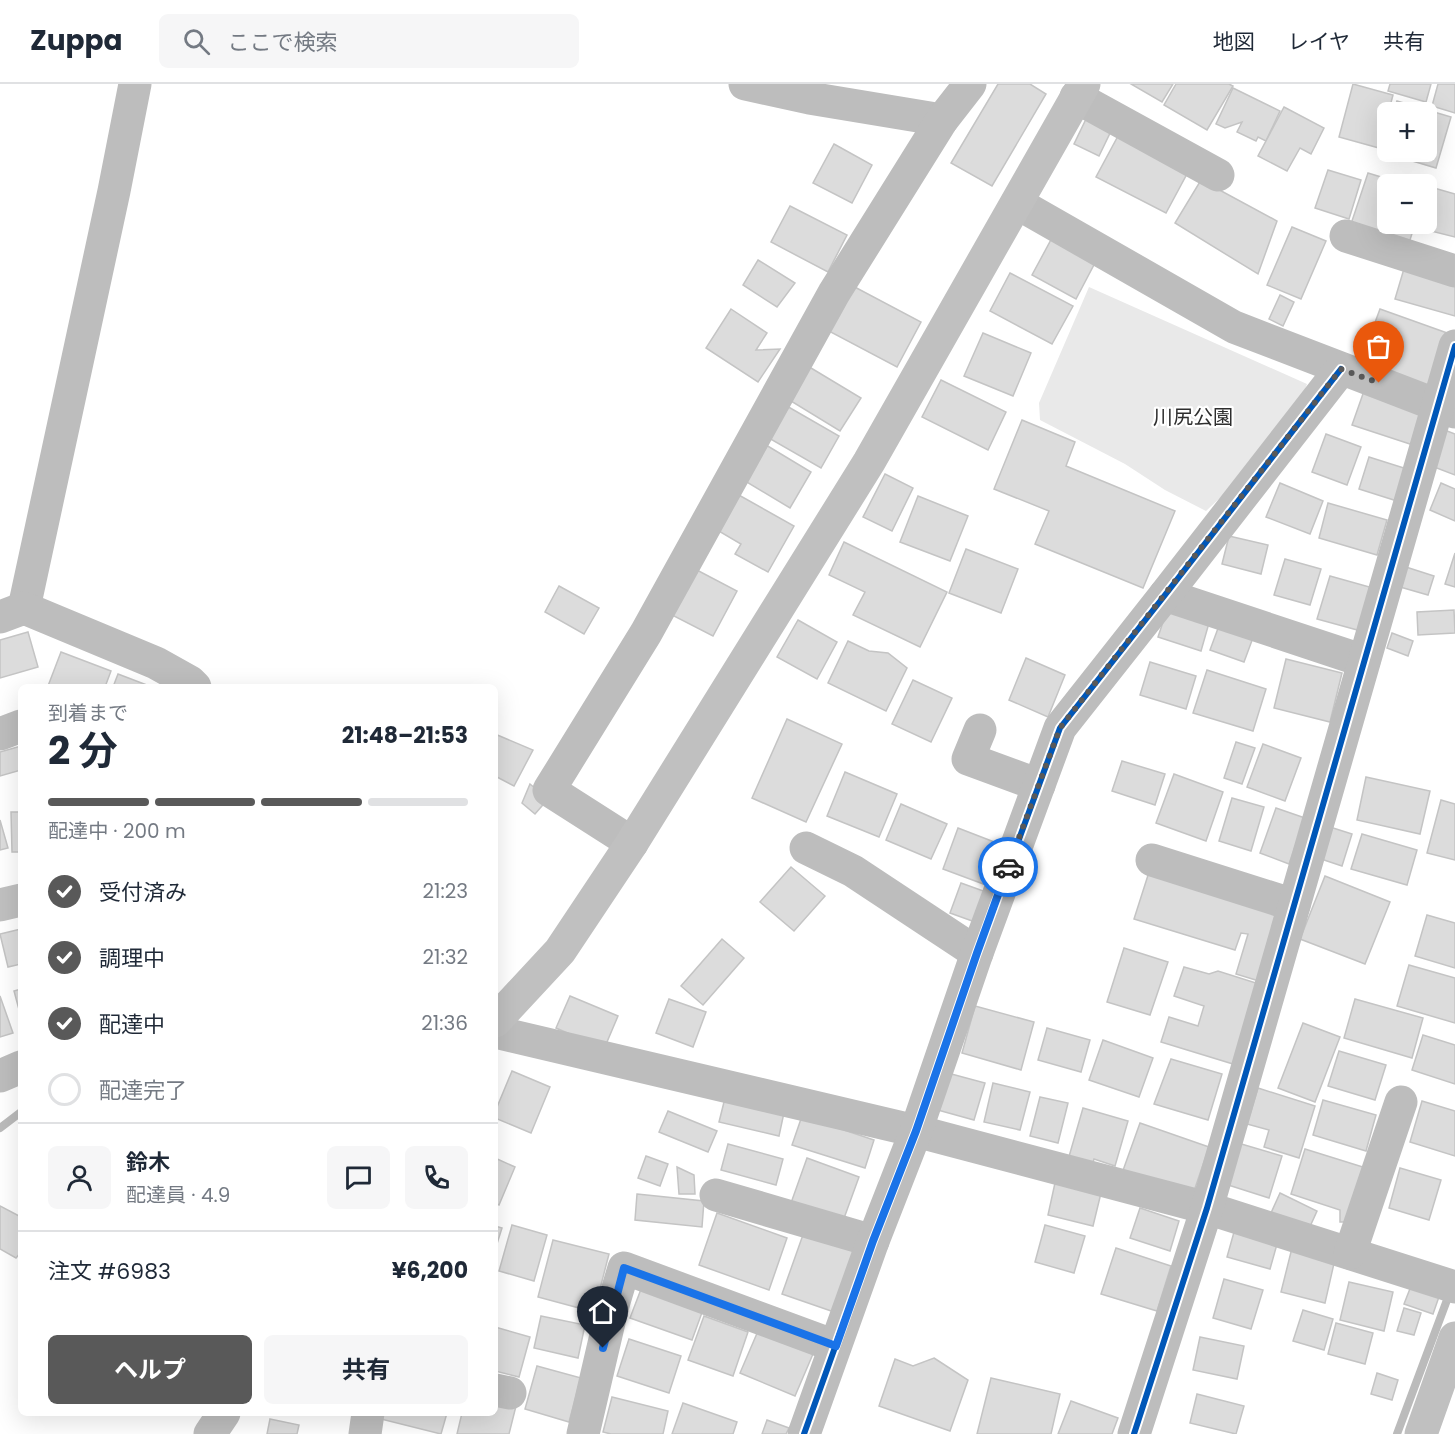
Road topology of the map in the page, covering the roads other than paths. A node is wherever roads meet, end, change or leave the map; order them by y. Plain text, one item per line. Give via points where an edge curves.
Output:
1 (135, 84) edge
2 (745, 84) edge
3 (970, 84) edge
4 (1080, 90) edge
5 (810, 91) edge
6 (942, 120) junction
7 (1218, 175) dead end
8 (1017, 203) junction
9 (1346, 236) dead end
10 (1455, 271) edge
11 (1455, 346) edge
12 (1341, 369) junction
13 (1446, 408) edge
14 (1165, 595) junction
15 (12, 613) edge
16 (1364, 661) junction
17 (192, 684) edge
18 (18, 727) edge
19 (980, 730) dead end
20 (0, 734) edge
21 (1038, 785) junction
22 (632, 843) junction
23 (806, 848) dead end
24 (1152, 860) dead end
25 (18, 901) edge
26 (0, 905) edge
27 (1294, 905) junction
28 (977, 953) junction
29 (498, 1018) edge
30 (498, 1033) edge
31 (18, 1068) edge
32 (0, 1076) edge
33 (1401, 1102) dead end
34 (916, 1131) junction
35 (716, 1195) dead end
36 (1207, 1208) junction
37 (873, 1241) junction
38 (1350, 1253) junction
39 (1455, 1287) edge
40 (1455, 1338) edge
41 (836, 1346) junction
42 (222, 1416) edge
43 (368, 1416) edge
44 (210, 1434) edge
45 (365, 1434) edge
46 (583, 1434) edge
47 (804, 1434) edge
48 (1134, 1434) edge
49 (1421, 1434) edge

1 - 15 street via 114,191
2 - 5 street
3 - 6 street
4 - 7 street
4 - 8 street
5 - 6 street
6 - 22 street via 834,293 646,633 549,790
8 - 12 street via 1234,327
8 - 22 street via 869,462
9 - 10 street
11 - 13 street
12 - 13 street
12 - 14 street
13 - 16 street
14 - 16 street
14 - 21 street via 1060,728
15 - 17 street via 156,663
16 - 27 street
18 - 20 street
19 - 21 street via 969,759
21 - 28 street
22 - 29 street via 560,951
23 - 28 street via 854,871
24 - 27 street
25 - 26 street
27 - 36 street
28 - 34 street
30 - 34 street
31 - 32 street
33 - 38 street
34 - 36 street
34 - 37 street
35 - 37 street
36 - 38 street
36 - 48 street
37 - 41 street
38 - 39 street
40 - 49 street
41 - 46 street via 624,1268
41 - 47 street
42 - 44 street
43 - 45 street

